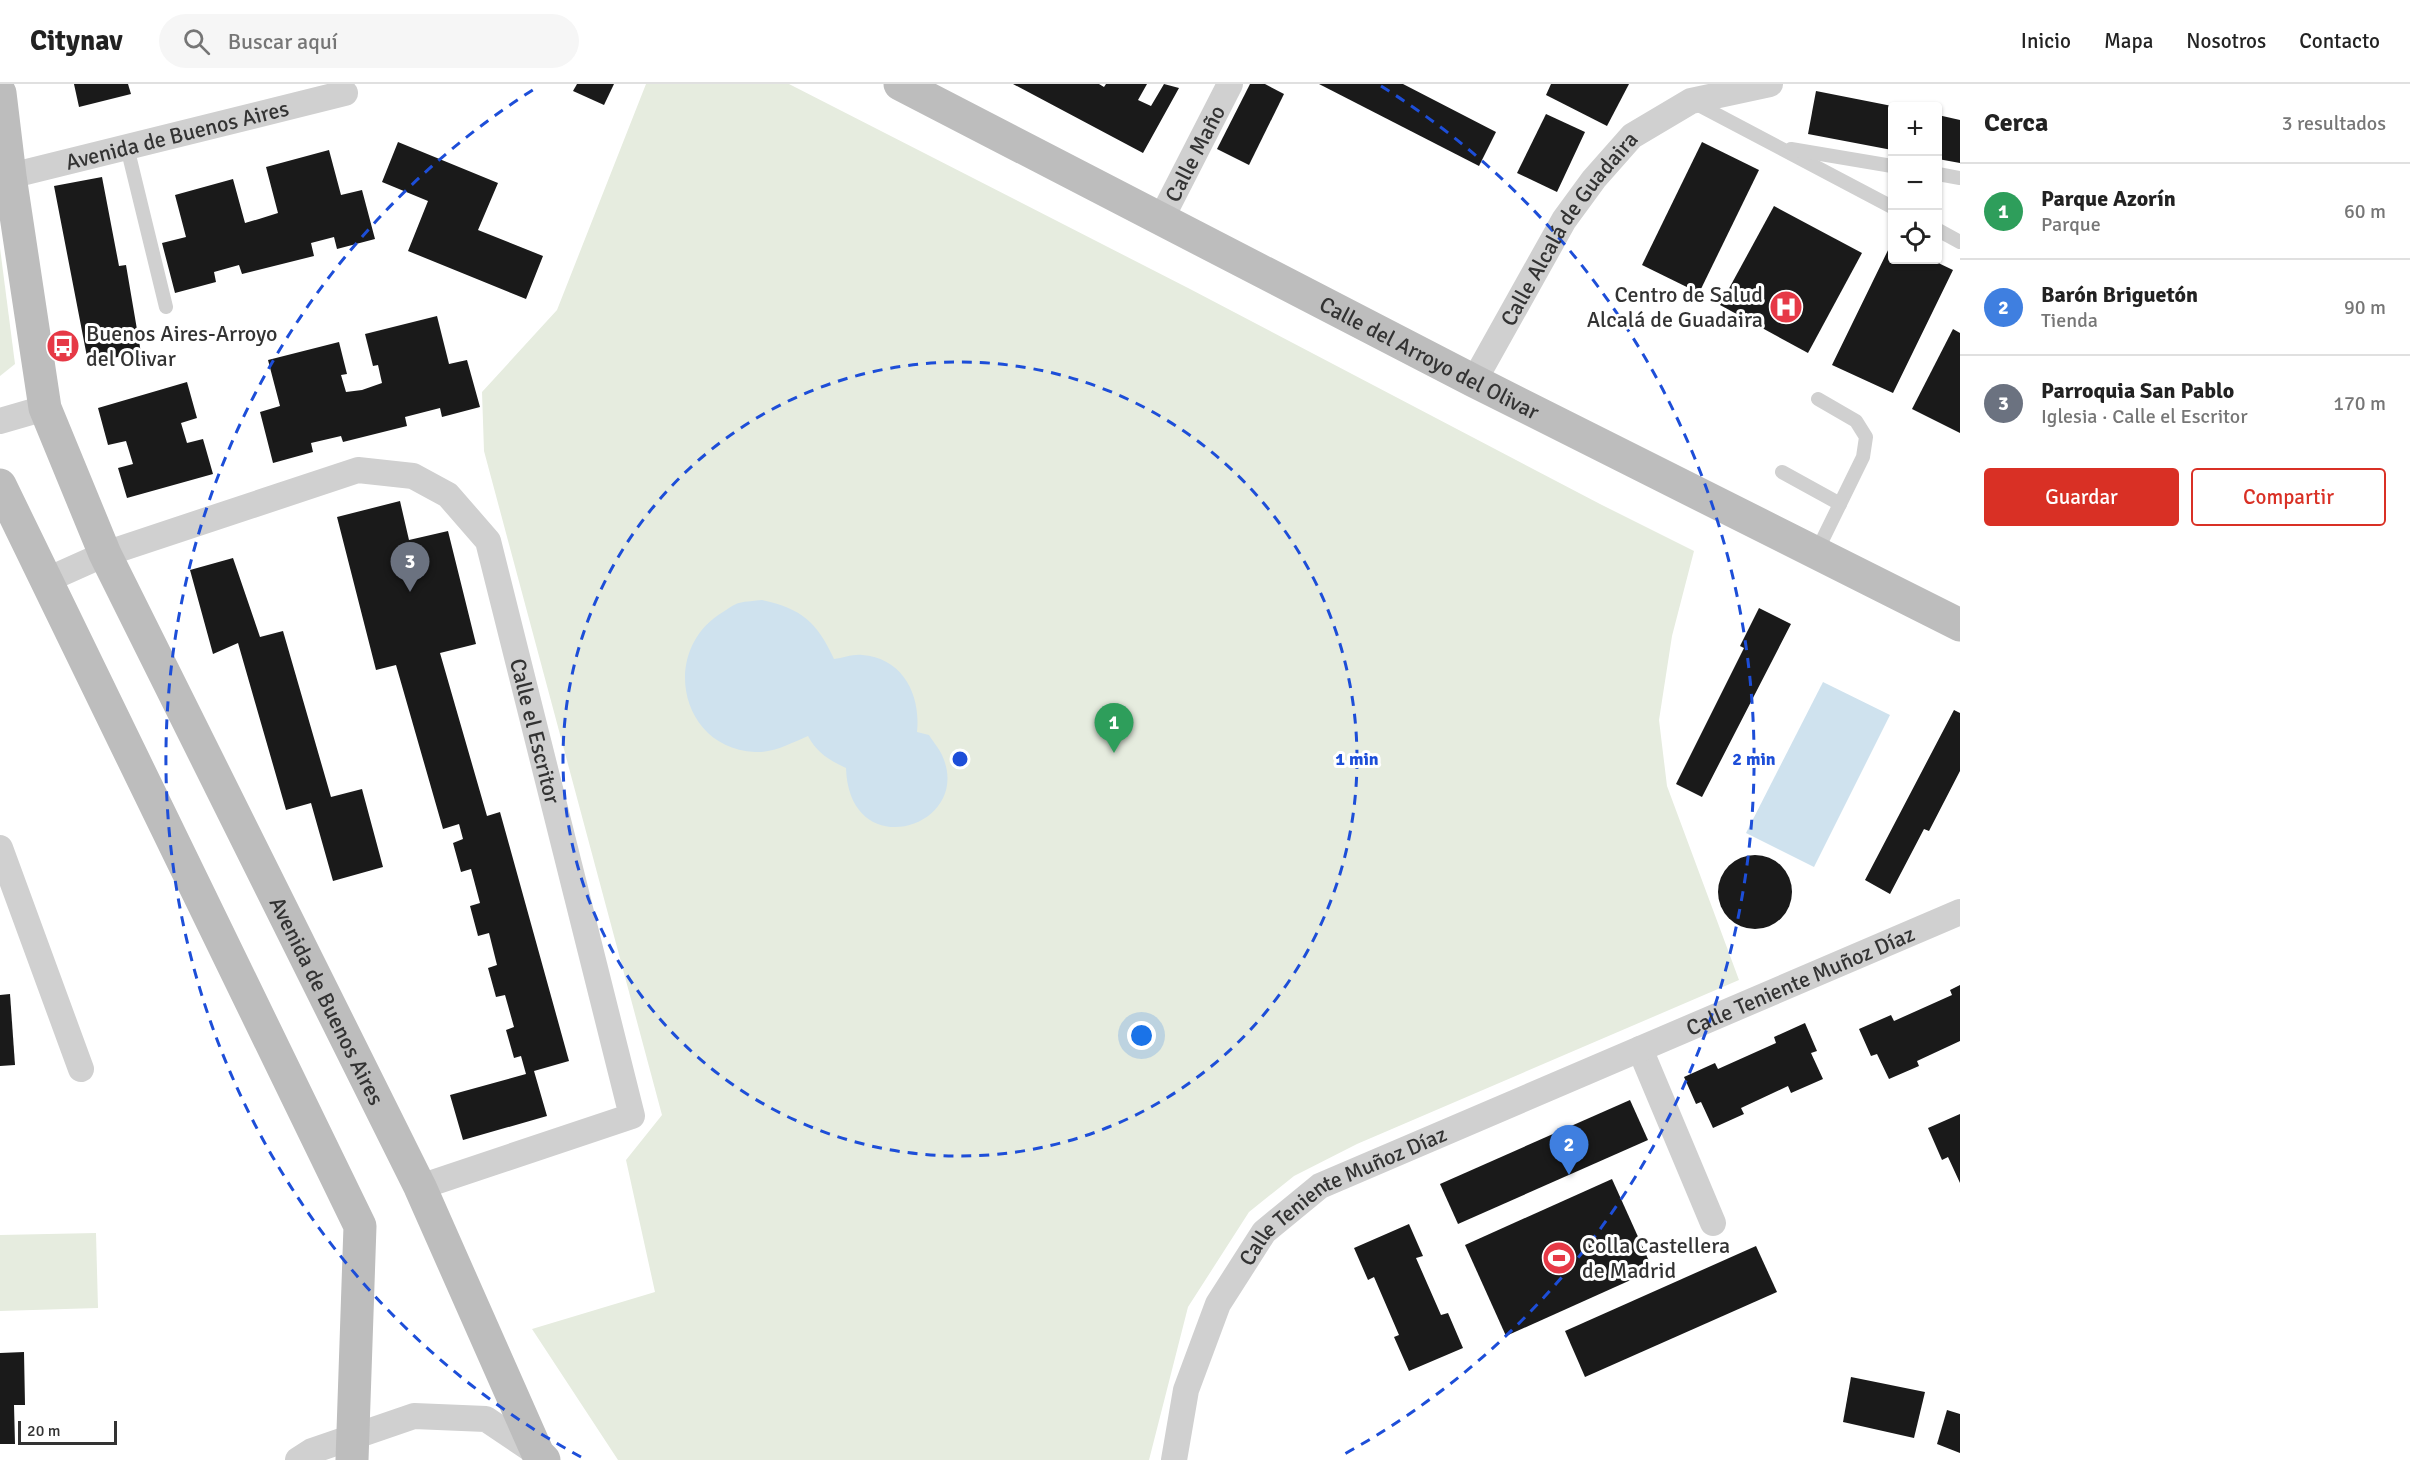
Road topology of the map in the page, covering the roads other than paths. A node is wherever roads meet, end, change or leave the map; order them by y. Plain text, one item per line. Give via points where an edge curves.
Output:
1 (900, 84) edge
2 (1230, 84) edge
3 (1770, 84) edge
4 (0, 93) edge
5 (345, 93) dead end
6 (1691, 101) junction
7 (127, 147) junction
8 (1777, 147) junction
9 (1888, 165) edge
10 (1942, 175) edge
11 (10, 176) junction
12 (1960, 178) edge
13 (1888, 204) edge
14 (1160, 220) junction
15 (1942, 232) edge
16 (1960, 242) edge
17 (166, 306) dead end
18 (1474, 381) junction
19 (1818, 399) dead end
20 (45, 408) junction
21 (0, 421) edge
22 (1782, 472) dead end
23 (0, 484) edge
24 (1840, 504) junction
25 (1816, 553) junction
26 (105, 554) junction
27 (47, 580) junction
28 (1960, 625) edge
29 (0, 848) edge
30 (1960, 912) edge
31 (1640, 1049) junction
32 (81, 1069) dead end
33 (420, 1187) junction
34 (1713, 1223) dead end
35 (353, 1449) edge
36 (541, 1457) edge
37 (298, 1460) edge
38 (1174, 1460) edge

1 - 14 main road, Calle del Arroyo del Olivar
2 - 14 street, Calle Maño
3 - 6 street, Calle Alcalá de Guadaira
4 - 11 main road, Avenida de Buenos Aires
5 - 7 street, Avenida de Buenos Aires
6 - 8 lane
6 - 18 street, Calle Alcalá de Guadaira via 1632,136 1594,179 1564,220
7 - 11 street, Avenida de Buenos Aires
7 - 17 lane
8 - 9 lane
8 - 13 lane
10 - 12 lane
11 - 20 main road, Avenida de Buenos Aires
14 - 18 main road, Calle del Arroyo del Olivar
15 - 16 lane
18 - 25 main road, Calle del Arroyo del Olivar
19 - 24 lane via 1856,421 1866,437 1863,457
20 - 21 street
20 - 26 main road, Avenida de Buenos Aires
22 - 24 lane
23 - 27 main road
24 - 25 lane
25 - 28 main road, Calle del Arroyo del Olivar
26 - 27 street
26 - 33 main road, Avenida de Buenos Aires
26 - 33 street, Calle el Escritor via 358,470 413,476 448,495 488,541 632,1116
27 - 35 main road via 360,1226
29 - 32 street
30 - 31 street, Calle Teniente Muñoz Díaz
31 - 34 street
31 - 38 street, Calle Teniente Muñoz Díaz via 1320,1186 1264,1232 1218,1304 1186,1390
33 - 36 main road, Avenida de Buenos Aires
35 - 36 street, Avenida de Buenos Aires via 414,1416 486,1419
35 - 37 street, Avenida de Buenos Aires via 312,1451

